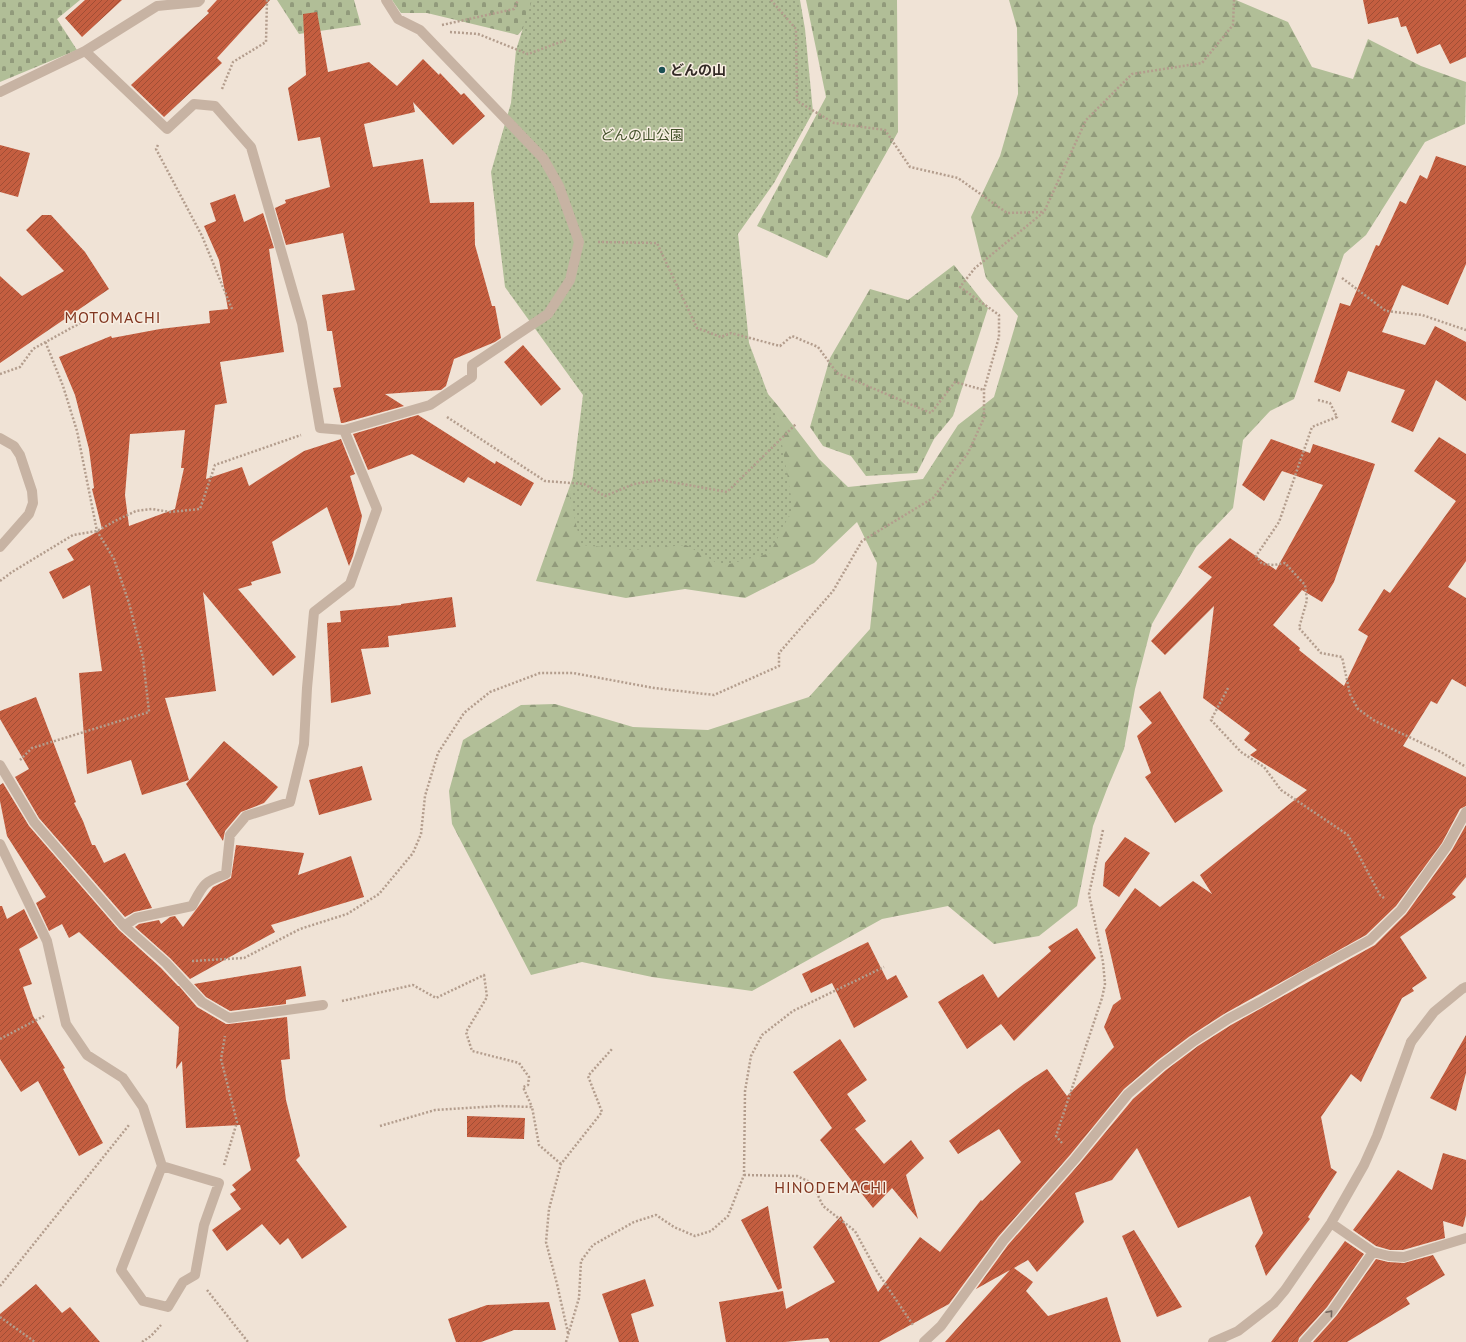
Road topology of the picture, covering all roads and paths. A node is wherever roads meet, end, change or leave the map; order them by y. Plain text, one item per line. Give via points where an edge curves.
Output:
1 (200, 0) edge
2 (268, 0) edge
3 (386, 0) edge
4 (518, 0) edge
5 (772, 0) edge
6 (1234, 0) edge
7 (420, 30) junction
8 (566, 40) dead end
9 (85, 51) junction
10 (0, 92) edge
11 (215, 106) junction
12 (167, 129) junction
13 (1044, 212) junction
14 (579, 242) junction
15 (1342, 278) dead end
16 (232, 309) dead end
17 (82, 322) dead end
18 (1466, 330) edge
19 (45, 341) junction
20 (0, 374) edge
21 (984, 390) junction
22 (1318, 400) dead end
23 (430, 405) junction
24 (796, 424) dead end
25 (320, 428) junction
26 (344, 430) junction
27 (0, 438) edge
28 (97, 531) junction
29 (0, 547) edge
30 (0, 581) edge
31 (1228, 688) dead end
32 (0, 765) edge
33 (1466, 768) edge
34 (6, 775) junction
35 (1466, 812) edge
36 (1103, 830) dead end
37 (0, 844) edge
38 (1401, 910) junction
39 (124, 926) junction
40 (166, 963) junction
41 (884, 968) dead end
42 (1466, 988) edge
43 (323, 1005) joint
44 (62, 1007) junction
45 (229, 1018) junction
46 (0, 1039) edge
47 (612, 1049) dead end
48 (143, 1107) junction
49 (532, 1107) junction
50 (380, 1126) dead end
51 (1075, 1159) junction
52 (561, 1164) junction
53 (162, 1166) junction
54 (744, 1175) junction
55 (219, 1183) junction
56 (1331, 1223) junction
57 (1466, 1238) edge
58 (1373, 1252) junction
59 (195, 1275) junction
60 (0, 1286) edge
61 (0, 1317) edge
62 (568, 1333) junction
63 (151, 1336) dead end
64 (35, 1342) edge
65 (142, 1342) edge
66 (248, 1342) edge
67 (566, 1342) edge
68 (924, 1342) edge
69 (1213, 1342) edge
70 (1304, 1342) edge

1 - 9 street via 157,6
2 - 11 path via 266,42 233,62
3 - 7 street via 398,18
4 - 7 path via 514,9
5 - 13 path via 796,29 797,101 834,123 885,130 910,167 958,178 1007,213
6 - 13 path via 1233,25 1202,63 1132,74 1086,120
7 - 8 path via 478,34 528,54
7 - 14 street via 543,158 559,186
9 - 10 street
9 - 12 street
11 - 12 street via 194,104
11 - 25 street via 251,147 302,323
12 - 16 path via 156,149 202,236
13 - 21 path via 975,268 960,287 998,314 999,337
14 - 21 path via 657,242 697,328 715,335 721,337 731,333 780,346 792,336 818,347 837,373 931,413 955,382
14 - 23 street via 570,280 548,314 472,365 472,377
15 - 18 path via 1386,311 1422,315
17 - 19 path
19 - 20 path via 33,349 20,368
19 - 28 path via 77,431
21 - 40 path via 984,418 968,453 933,498 862,541 833,591 779,654 779,666 714,695 654,688 573,673 540,673 490,692 464,712 438,752 425,796 421,834 413,853 379,894 347,914 300,929 244,958
22 - 33 path via 1330,403 1337,417 1312,427 1279,522 1256,556 1262,564 1285,563 1306,585 1307,600 1299,628 1321,653 1342,657 1350,694 1358,709 1375,721 1441,752
23 - 24 path via 545,482 584,484 605,496 634,484 660,480 727,492
23 - 26 street
25 - 26 street
25 - 28 path via 214,465 200,509 170,512 152,509 136,511
26 - 39 street via 377,509 350,584 314,612 304,744 290,802 246,816 230,835 226,874 203,885 192,906 136,918
27 - 29 street via 14,446 20,455 32,491 33,503 29,514
28 - 30 path via 73,536
28 - 34 path via 114,559 129,603 143,658 149,712 32,748
31 - 38 path via 1211,720 1241,752 1264,768 1281,790 1348,835 1380,895
32 - 34 street
34 - 39 street via 34,822
35 - 38 street via 1447,846
36 - 51 path via 1089,894 1103,962 1104,991 1056,1136
37 - 44 street via 47,941
38 - 51 street via 1370,940 1194,1040 1128,1094
39 - 40 street
40 - 45 street via 202,1002
41 - 54 path via 793,1011 762,1035 750,1056 745,1091
42 - 56 street via 1434,1012 1411,1042 1377,1136 1364,1165
43 - 45 street
43 - 49 path via 413,985 436,998 484,975 487,997 466,1032 472,1051 519,1063 529,1076 528,1085 523,1087
44 - 46 path
44 - 48 street via 66,1024 87,1055 123,1078
45 - 55 path via 221,1059 237,1122
47 - 52 path via 588,1076 602,1112
48 - 53 street
48 - 60 path
49 - 50 path via 499,1106 435,1110
49 - 52 path via 540,1145
51 - 68 street via 1003,1241 941,1326
52 - 62 path via 549,1209 546,1242
53 - 55 street
53 - 59 street via 121,1270 143,1301 168,1307 183,1282
54 - 62 path via 728,1216 711,1231 695,1236 674,1227 656,1215 634,1222 593,1244 581,1261 579,1298
54 - 68 path via 797,1176 812,1183 823,1206 854,1231 876,1270
55 - 59 street via 204,1226
56 - 58 street
56 - 69 street via 1274,1303 1238,1331
57 - 58 street via 1404,1257
70 -> 58 street via 1332,1311
59 - 66 path
61 - 64 path
62 - 67 path
63 - 65 path

